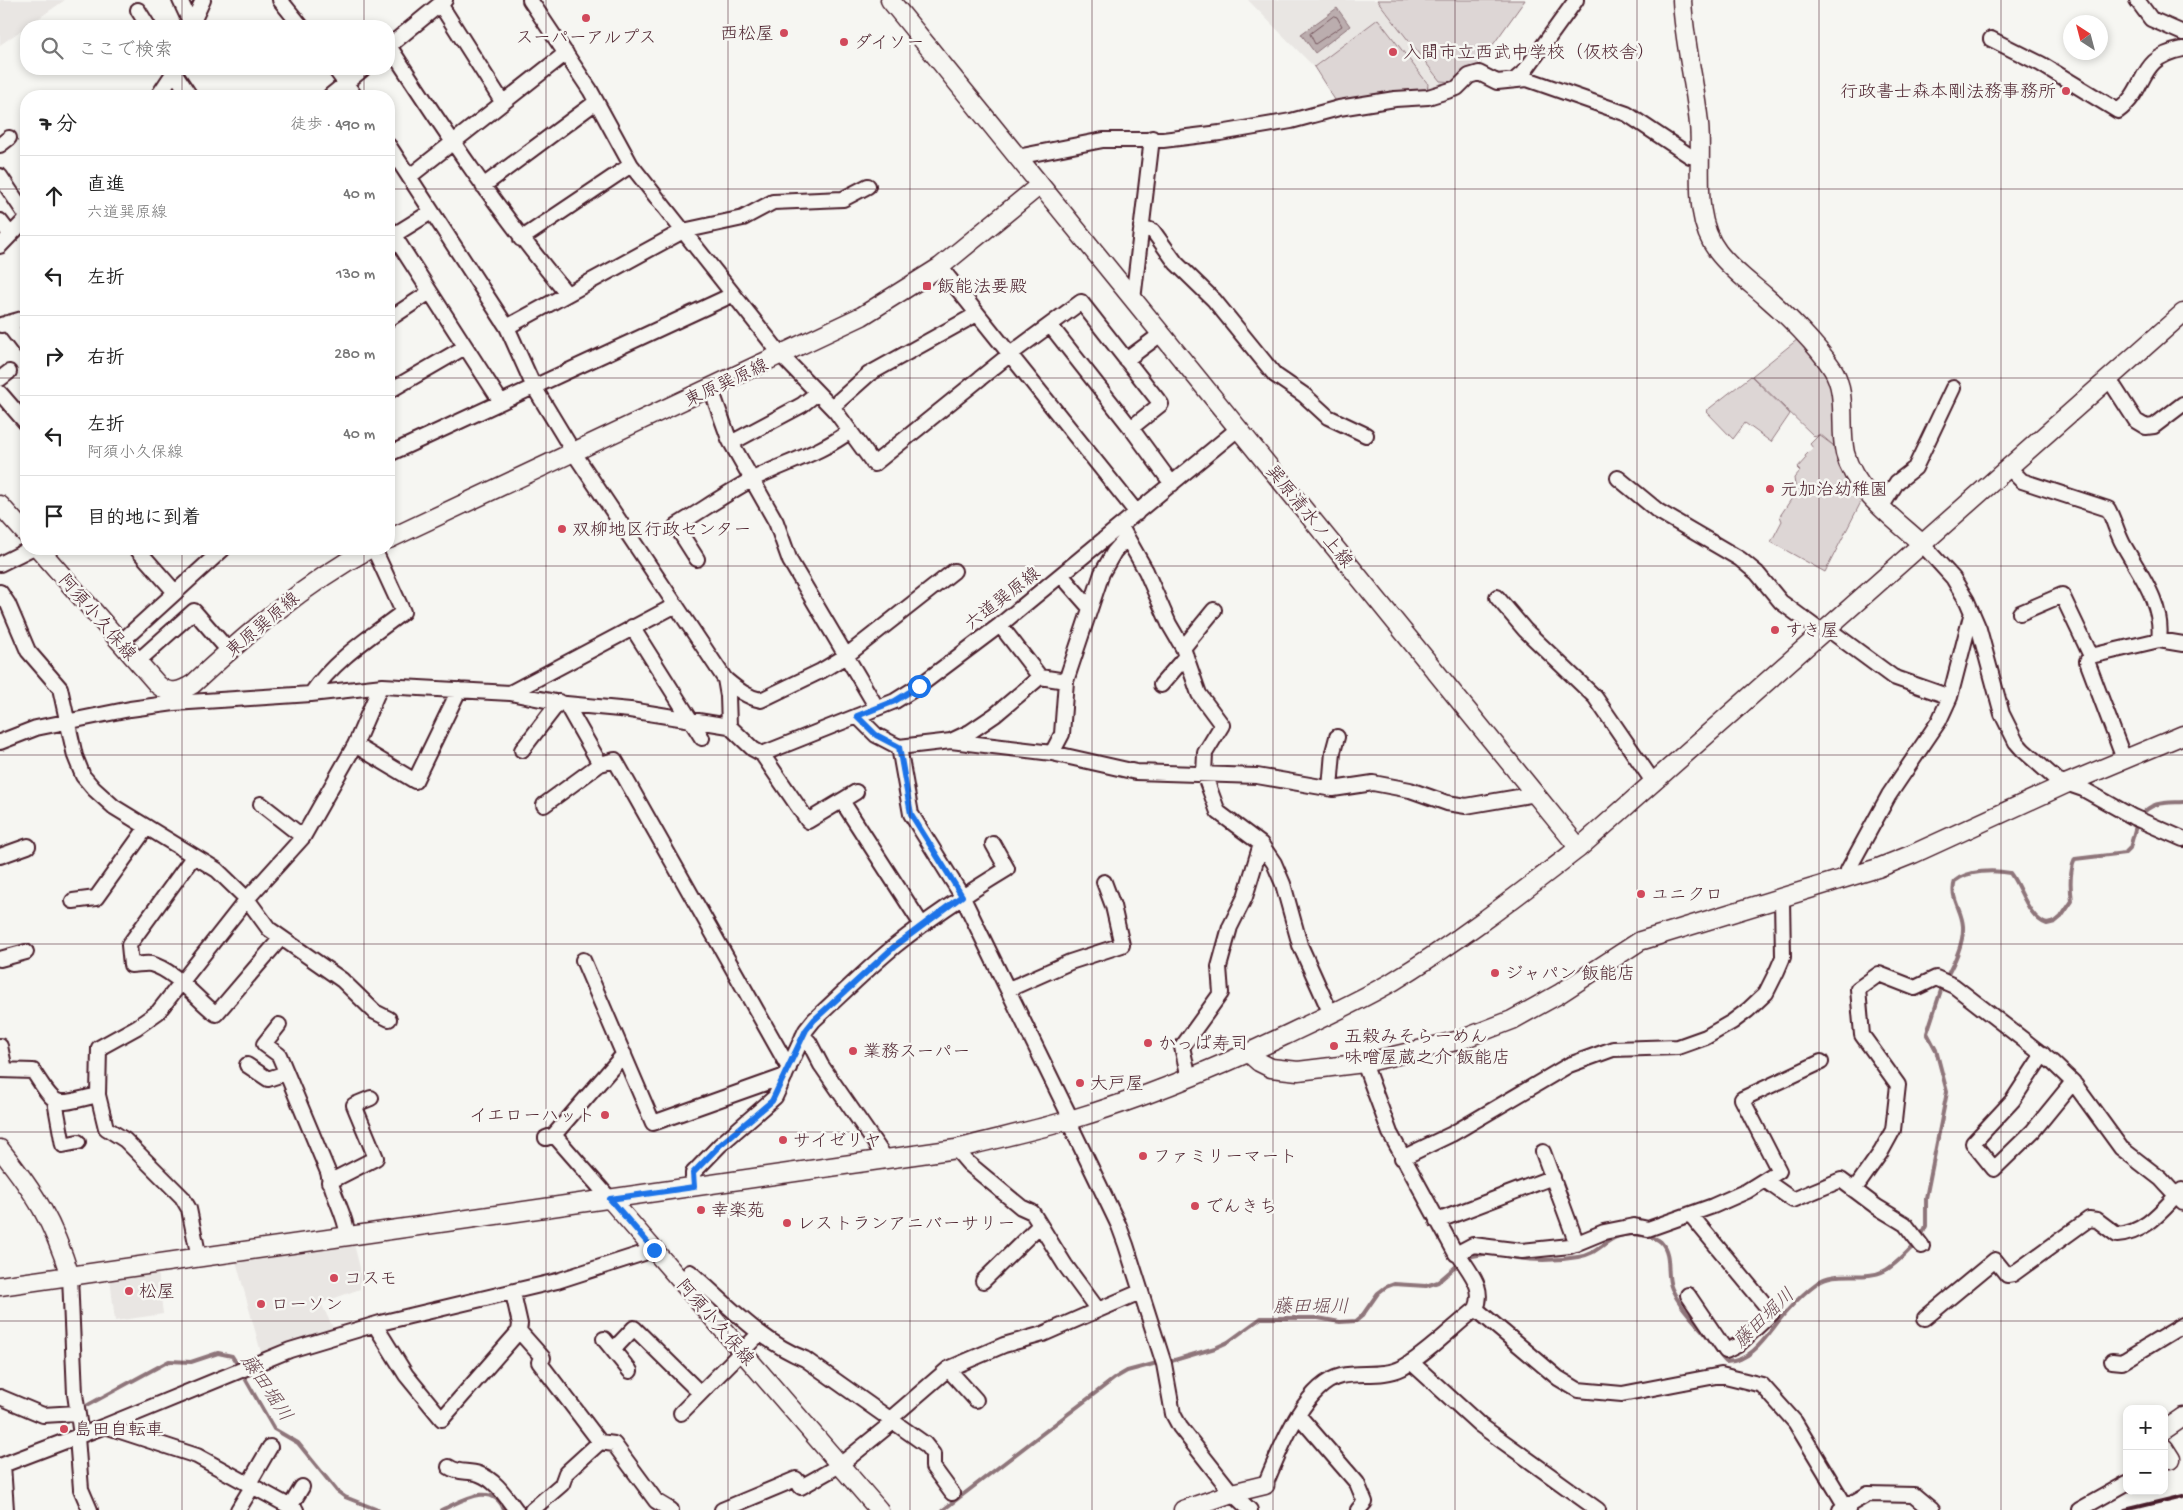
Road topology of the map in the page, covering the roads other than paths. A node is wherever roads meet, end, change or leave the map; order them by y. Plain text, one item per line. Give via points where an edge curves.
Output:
1 (180, 0) edge
2 (203, 0) edge
3 (280, 0) edge
4 (530, 0) edge
5 (890, 0) edge
6 (1576, 0) edge
7 (1682, 0) edge
8 (2137, 0) edge
9 (443, 2) edge
10 (138, 10) dead end
11 (144, 20) edge
12 (189, 20) edge
13 (195, 20) edge
14 (296, 20) edge
15 (2183, 33) edge
16 (1991, 40) dead end
17 (395, 41) edge
18 (2183, 49) edge
19 (566, 54) junction
20 (395, 55) edge
21 (171, 75) edge
22 (177, 75) edge
23 (340, 75) edge
24 (356, 75) edge
25 (1517, 78) junction
26 (346, 83) junction
27 (162, 90) edge
28 (186, 90) edge
29 (337, 90) edge
30 (351, 90) edge
31 (596, 102) junction
32 (503, 103) junction
33 (1152, 138) junction
34 (453, 144) junction
35 (395, 155) edge
36 (1017, 157) junction
37 (1701, 157) junction
38 (631, 165) junction
39 (0, 176) edge
40 (409, 177) junction
41 (1040, 185) junction
42 (483, 186) junction
43 (868, 186) dead end
44 (20, 206) edge
45 (431, 212) junction
46 (0, 221) edge
47 (20, 225) edge
48 (1141, 227) junction
49 (395, 231) edge
50 (683, 231) junction
51 (10, 234) junction
52 (521, 239) junction
53 (395, 241) edge
54 (0, 246) edge
55 (940, 266) junction
56 (430, 292) junction
57 (567, 294) junction
58 (732, 295) junction
59 (1133, 300) junction
60 (2183, 313) edge
61 (977, 314) junction
62 (395, 315) edge
63 (20, 320) edge
64 (3, 324) edge
65 (1050, 325) junction
66 (507, 327) junction
67 (1161, 334) junction
68 (20, 342) edge
69 (465, 347) junction
70 (1009, 355) junction
71 (782, 356) junction
72 (1126, 360) junction
73 (2109, 379) junction
74 (534, 387) junction
75 (395, 388) edge
76 (1953, 388) dead end
77 (711, 389) junction
78 (0, 392) edge
79 (817, 393) junction
80 (501, 402) junction
81 (2183, 404) edge
82 (832, 408) junction
83 (20, 416) edge
84 (1131, 428) junction
85 (1240, 428) junction
86 (850, 431) junction
87 (1366, 435) dead end
88 (731, 443) junction
89 (395, 451) edge
90 (574, 453) junction
91 (2009, 468) junction
92 (1618, 478) dead end
93 (751, 480) junction
94 (1172, 484) junction
95 (0, 505) edge
96 (1882, 506) junction
97 (1137, 513) junction
98 (20, 527) edge
99 (1124, 532) junction
100 (395, 536) edge
101 (1922, 544) junction
102 (20, 554) edge
103 (44, 555) edge
104 (142, 555) edge
105 (216, 555) edge
106 (358, 555) edge
107 (377, 555) edge
108 (697, 559) dead end
109 (0, 564) edge
110 (954, 571) dead end
111 (1061, 575) junction
112 (0, 592) edge
113 (175, 592) junction
114 (1497, 597) dead end
115 (676, 605) junction
116 (1090, 608) junction
117 (1214, 610) dead end
118 (1972, 612) junction
119 (2020, 613) dead end
120 (1000, 625) junction
121 (632, 627) junction
122 (1825, 631) junction
123 (2159, 640) junction
124 (121, 642) junction
125 (2183, 644) edge
126 (229, 651) junction
127 (1184, 652) junction
128 (846, 656) junction
129 (2090, 656) junction
130 (138, 661) junction
131 (1040, 676) junction
132 (725, 679) junction
133 (1066, 682) junction
134 (158, 685) joint
135 (1161, 685) dead end
136 (380, 687) junction
137 (459, 690) junction
138 (510, 693) junction
139 (311, 694) junction
140 (1950, 697) junction
141 (562, 703) junction
142 (877, 708) junction
143 (857, 716) junction
144 (691, 721) junction
145 (68, 724) junction
146 (729, 726) junction
147 (2183, 735) edge
148 (1337, 737) dead end
149 (702, 738) dead end
150 (951, 741) junction
151 (0, 742) edge
152 (355, 745) junction
153 (899, 747) junction
154 (522, 750) dead end
155 (1052, 753) junction
156 (762, 754) junction
157 (2124, 759) junction
158 (600, 764) junction
159 (1204, 774) junction
160 (1654, 783) junction
161 (2068, 783) junction
162 (1330, 788) junction
163 (856, 792) dead end
164 (1536, 794) junction
165 (842, 801) junction
166 (261, 804) dead end
167 (544, 805) dead end
168 (147, 827) junction
169 (303, 837) junction
170 (2183, 839) edge
171 (993, 844) dead end
172 (1261, 844) junction
173 (28, 846) dead end
174 (1579, 848) junction
175 (0, 856) edge
176 (193, 857) junction
177 (1846, 879) junction
178 (1104, 882) dead end
179 (962, 896) junction
180 (247, 899) junction
181 (1782, 899) junction
182 (73, 901) dead end
183 (922, 925) junction
184 (281, 938) junction
185 (26, 952) dead end
186 (0, 959) edge
187 (583, 960) dead end
188 (182, 983) junction
189 (1009, 989) junction
190 (1331, 1014) junction
191 (389, 1019) dead end
192 (279, 1025) dead end
193 (802, 1036) junction
194 (0, 1046) edge
195 (1249, 1053) junction
196 (624, 1054) junction
197 (2043, 1054) junction
198 (1821, 1062) dead end
199 (1364, 1063) junction
200 (247, 1065) dead end
201 (3, 1070) edge
202 (787, 1072) junction
203 (286, 1073) junction
204 (1189, 1078) junction
205 (2073, 1082) junction
206 (98, 1095) junction
207 (371, 1098) dead end
208 (55, 1101) junction
209 (1070, 1120) junction
210 (78, 1142) dead end
211 (0, 1149) edge
212 (956, 1149) junction
213 (1543, 1152) dead end
214 (1402, 1158) junction
215 (886, 1159) junction
216 (1553, 1177) junction
217 (1766, 1181) junction
218 (329, 1182) junction
219 (694, 1187) junction
220 (1854, 1190) junction
221 (2181, 1196) edge
222 (610, 1199) junction
223 (1690, 1214) junction
224 (1437, 1221) junction
225 (1040, 1225) junction
226 (348, 1236) junction
227 (1918, 1240) dead end
228 (1577, 1244) junction
229 (644, 1253) dead end
230 (199, 1258) junction
231 (1461, 1258) junction
232 (690, 1272) dead end
233 (70, 1276) junction
234 (983, 1281) dead end
235 (0, 1286) edge
236 (1140, 1292) junction
237 (513, 1293) junction
238 (1688, 1296) dead end
239 (1476, 1308) junction
240 (1098, 1310) junction
241 (1925, 1318) dead end
242 (2183, 1324) edge
243 (375, 1325) junction
244 (519, 1331) junction
245 (760, 1332) junction
246 (742, 1352) junction
247 (2112, 1361) dead end
248 (1411, 1362) junction
249 (948, 1369) junction
250 (630, 1371) dead end
251 (700, 1393) junction
252 (0, 1397) edge
253 (976, 1400) dead end
254 (77, 1413) junction
255 (681, 1413) dead end
256 (1299, 1416) junction
257 (2183, 1417) edge
258 (891, 1421) junction
259 (105, 1426) junction
260 (2168, 1427) edge
261 (79, 1436) junction
262 (600, 1442) junction
263 (270, 1447) dead end
264 (1, 1465) edge
265 (840, 1465) junction
266 (449, 1467) dead end
267 (2123, 1485) edge
268 (250, 1486) junction
269 (1265, 1486) joint
270 (302, 1487) dead end
271 (952, 1493) dead end
272 (1232, 1493) junction
273 (293, 1508) edge
274 (1844, 1508) edge
275 (6, 1510) edge
276 (90, 1510) edge
277 (238, 1510) edge
278 (516, 1510) edge
279 (532, 1510) edge
280 (671, 1510) edge
281 (722, 1510) edge
282 (879, 1510) edge
283 (1183, 1510) edge
284 (1250, 1510) edge
285 (1358, 1510) edge
286 (1598, 1510) edge
287 (1932, 1510) edge
288 (2079, 1510) edge

1 - 12 street
2 - 13 street
3 - 14 street
4 - 19 street
5 - 36 street, 巽原清水ノ上線
6 - 25 street
7 - 37 street
8 - 15 street via 2150,19
9 - 17 street
9 - 32 street
10 - 11 street
16 - 18 street via 2041,64 2118,111 2128,103 2153,61 2166,52
19 - 31 street
19 - 32 street
20 - 34 street
21 - 27 street
22 - 28 street
23 - 26 street
24 - 26 street
25 - 33 street via 1497,82 1479,72 1456,88 1428,97 1339,108 1291,121 1220,133 1164,140
25 - 37 street via 1627,114 1690,156
26 - 29 street
26 - 30 street
31 - 38 street
31 - 42 street
32 - 34 street
33 - 36 street via 1103,140
33 - 48 street
34 - 40 street
34 - 42 street
35 - 40 street
36 - 41 street, 巽原清水ノ上線
37 - 96 street via 1702,213 1709,238 1729,264 1790,320 1832,368 1838,381 1849,466 1864,490
38 - 50 street
38 - 52 street
39 - 44 street
40 - 45 street
41 - 55 street, 東原巽原線
41 - 59 street, 巽原清水ノ上線
42 - 52 street
43 - 50 street via 843,199 773,202 743,218
45 - 49 street
45 - 66 street
46 - 51 street
47 - 51 street
48 - 59 street
48 - 87 street via 1153,231 1176,263 1214,300 1275,375 1304,395 1328,418
50 - 57 street
50 - 58 street
51 - 54 street
52 - 57 street
53 - 56 street
55 - 61 street
55 - 71 street, 東原巽原線 via 862,316
56 - 62 street
56 - 69 street
57 - 66 street
58 - 71 street
58 - 74 street
59 - 67 street, 巽原清水ノ上線
60 - 73 street
61 - 70 street
61 - 82 street via 869,374
63 - 64 street
64 - 68 street
65 - 70 street
65 - 72 street via 1081,302
65 - 84 street
66 - 74 street
67 - 72 street
67 - 85 street, 巽原清水ノ上線
69 - 75 street
69 - 80 street
70 - 86 street via 874,464
70 - 97 street
71 - 77 street, 東原巽原線
71 - 79 street
72 - 84 street via 1161,404
73 - 81 street via 2136,421 2146,427 2154,426
73 - 91 street
74 - 80 street
74 - 90 street
76 - 96 street via 1915,468 1897,482
77 - 88 street
77 - 90 street, 東原巽原線
78 - 83 street
79 - 82 street
79 - 88 street via 802,405
80 - 89 street
82 - 86 street
84 - 94 street
85 - 94 street, 六道巽原線
85 - 164 street, 巽原清水ノ上線
86 - 93 street via 812,454
88 - 93 street
90 - 100 street, 東原巽原線
90 - 115 street
91 - 101 street
91 - 123 street via 2022,481 2108,509 2122,542 2152,594
92 - 122 street via 1658,511 1740,559 1757,573 1781,602
93 - 108 street via 676,526
93 - 128 street via 776,522 790,561
94 - 97 street, 六道巽原線
95 - 98 street
96 - 101 street
97 - 99 street, 六道巽原線
99 - 111 street, 六道巽原線
99 - 116 street via 1106,563
99 - 127 street
101 - 118 street via 1957,583
101 - 122 street
102 - 109 street
103 - 124 street, 阿須小久保線
104 - 113 street
105 - 113 street
106 - 126 street, 東原巽原線 via 291,598
107 - 139 street via 403,612 330,671
110 - 128 street
111 - 116 street
111 - 120 street, 六道巽原線
112 - 145 street via 28,651 60,688
113 - 124 street
114 - 160 street via 1525,630 1595,698
115 - 121 street
115 - 132 street
116 - 133 street
117 - 127 street
118 - 140 street
118 - 161 street via 1996,698 2016,742 2057,780
119 - 129 street via 2062,595
120 - 131 street
120 - 142 street, 六道巽原線 via 919,686
121 - 138 street
121 - 144 street
122 - 140 street via 1893,677
122 - 160 street
123 - 125 street
123 - 129 street
124 - 130 street, 阿須小久保線
126 - 130 street via 194,611
126 - 134 street, 東原巽原線 via 185,689 174,692
127 - 135 street
127 - 159 street via 1199,694 1222,725 1206,753
128 - 132 street via 761,700 751,698
128 - 142 street
129 - 157 street via 2087,661
130 - 134 street, 阿須小久保線
131 - 133 street
131 - 150 street via 995,715
132 - 146 street
133 - 155 street via 1062,734
136 - 137 street
136 - 139 street
136 - 152 street
137 - 138 street
137 - 152 street via 415,780
138 - 141 street
139 - 145 street via 174,703 130,709
140 - 177 street via 1939,721 1889,795
141 - 144 street
141 - 154 street
141 - 158 street
142 - 143 street, 六道巽原線
143 - 153 street via 876,735
143 - 156 street, 六道巽原線
144 - 146 street
144 - 149 street
145 - 151 street via 36,728
145 - 168 street via 83,776 114,807
146 - 156 street via 752,749
147 - 157 street
148 - 162 street
150 - 153 street
150 - 155 street
152 - 169 street
153 - 179 street via 911,814
155 - 159 street via 1136,772
156 - 165 street via 808,821
157 - 161 street
158 - 167 street
158 - 202 street via 615,760
159 - 162 street via 1256,776
159 - 172 street via 1218,812
160 - 174 street
161 - 170 street
161 - 177 street via 1913,854
162 - 164 street via 1373,783 1466,806
163 - 165 street
164 - 174 street, 巽原清水ノ上線
165 - 183 street
166 - 169 street
168 - 176 street
168 - 182 street via 96,898
169 - 180 street
171 - 179 street via 1007,869
172 - 190 street via 1283,884 1300,945
172 - 204 street via 1245,897 1230,927 1220,967 1220,993 1182,1047
173 - 175 street
174 - 190 street via 1448,946
176 - 180 street via 217,870
176 - 188 street via 129,945 131,965 150,964
177 - 181 street
178 - 189 street via 1122,945 1070,962
179 - 183 street
179 - 189 street
180 - 184 street via 269,929
180 - 188 street
181 - 199 street via 1640,941 1512,1020 1460,1040
181 - 214 street via 1783,957 1766,993 1732,1022 1706,1037 1678,1047 1613,1049 1569,1065 1452,1134
183 - 193 street via 814,1020
184 - 188 street via 216,1014
184 - 191 street via 342,980 375,1012
185 - 186 street
187 - 196 street
188 - 206 street via 158,1012 99,1048
189 - 209 street via 1019,1017
190 - 195 street
192 - 203 street via 264,1044 279,1055
193 - 202 street
193 - 215 street
194 - 201 street
195 - 199 street via 1259,1062 1284,1071
195 - 204 street
196 - 202 street via 653,1122
196 - 222 street, 阿須小久保線 via 550,1137
197 - 205 street
197 - 205 street via 2013,1100 1973,1143 1994,1169 2033,1131
197 - 220 street via 1954,986 1940,979 1915,988 1879,974 1858,989 1862,1035 1898,1085 1893,1130
198 - 217 street via 1742,1099 1779,1171
199 - 214 street
200 - 203 street via 268,1079
201 - 208 street via 33,1071
202 - 219 street via 772,1101 720,1145 693,1173
203 - 218 street via 328,1172
204 - 209 street
205 - 221 street via 2121,1148
206 - 208 street via 61,1103
206 - 230 street via 106,1128 125,1140 182,1197 189,1209
207 - 218 street via 354,1105 376,1158
208 - 210 street via 63,1145
209 - 212 street
209 - 236 street via 1119,1226
211 - 233 street via 51,1222
212 - 215 street
212 - 225 street via 1021,1207 1032,1212
213 - 216 street
214 - 224 street
215 - 219 street
216 - 224 street
216 - 228 street
217 - 220 street via 1793,1200 1841,1180
217 - 223 street
218 - 226 street via 346,1221
219 - 222 street
220 - 227 street via 1905,1224
221 - 241 street via 2141,1230 2130,1234 2117,1235 2097,1220 2090,1219 2013,1274 2007,1275 1995,1260
222 - 226 street
222 - 246 street, 阿須小久保線
223 - 228 street via 1648,1229 1634,1226 1604,1232
223 - 238 street via 1772,1313 1726,1352
224 - 231 street
225 - 234 street
225 - 240 street
226 - 230 street
228 - 231 street via 1522,1251 1473,1245
229 - 237 street
230 - 233 street
231 - 239 street via 1479,1286
232 - 245 street
233 - 235 street
233 - 254 street
236 - 240 street
236 - 272 street via 1162,1360 1173,1414
237 - 243 street
237 - 244 street
239 - 248 street
239 - 274 street via 1558,1378 1578,1390 1622,1394 1721,1375 1762,1385 1795,1422
240 - 249 street
242 - 247 street via 2122,1362
243 - 244 street via 406,1375 442,1419
243 - 259 street via 298,1347
244 - 262 street via 543,1358 539,1362
245 - 246 street
245 - 258 street via 790,1353 806,1359
246 - 251 street
246 - 265 street, 阿須小久保線
248 - 256 street via 1400,1369 1341,1376 1328,1382 1312,1394
248 - 286 street via 1480,1425
249 - 253 street
249 - 258 street
250 - 251 street via 609,1344 634,1328
251 - 255 street
252 - 254 street via 43,1415
254 - 261 street
256 - 269 street
256 - 285 street via 1358,1484 1365,1502
257 - 260 street
258 - 265 street
258 - 271 street via 925,1444 933,1454 933,1467
259 - 261 street
259 - 268 street via 197,1456
261 - 264 street
261 - 276 street via 81,1489
262 - 279 street via 566,1473 562,1484
262 - 280 street via 614,1444 656,1501
263 - 268 street
264 - 275 street
265 - 281 street via 802,1487 796,1479
265 - 282 street, 阿須小久保線
266 - 278 street via 456,1472 479,1474 495,1484
267 - 288 street
268 - 273 street
268 - 277 street
269 - 272 street
270 - 273 street
272 - 283 street
272 - 284 street
274 - 287 street via 1868,1494 1914,1495

